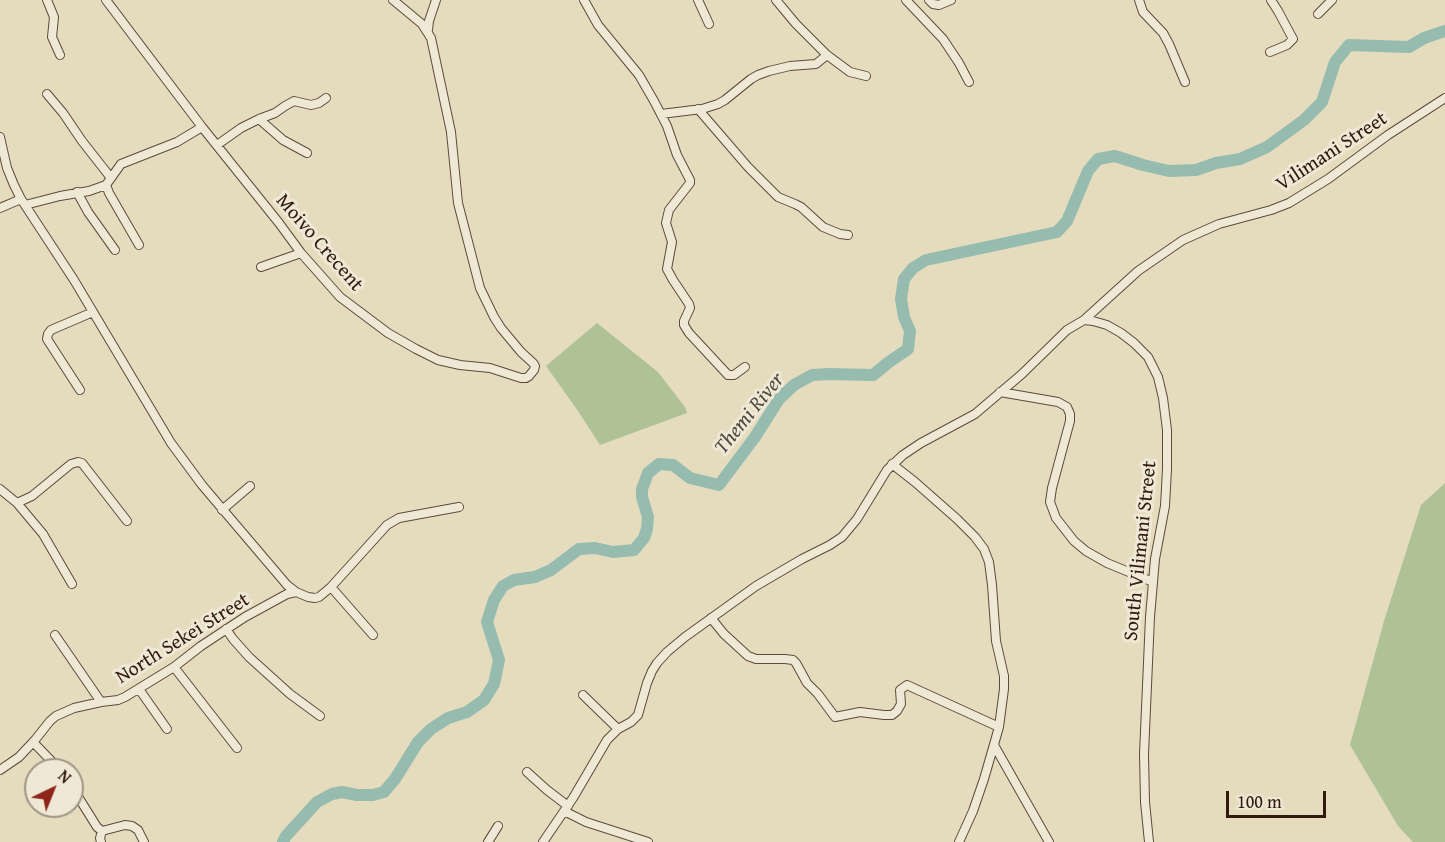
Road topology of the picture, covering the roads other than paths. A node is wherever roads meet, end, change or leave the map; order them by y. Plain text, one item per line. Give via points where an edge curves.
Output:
1 (47, 0) edge
2 (106, 0) edge
3 (393, 0) edge
4 (436, 0) edge
5 (584, 0) edge
6 (698, 0) edge
7 (776, 0) edge
8 (906, 0) edge
9 (929, 0) edge
10 (951, 0) edge
11 (1139, 0) edge
12 (1271, 0) edge
13 (1332, 0) edge
14 (1318, 14) dead end
15 (709, 24) dead end
16 (428, 30) junction
17 (1270, 52) dead end
18 (60, 55) dead end
19 (826, 56) junction
20 (866, 76) dead end
21 (969, 82) dead end
22 (1185, 82) dead end
23 (47, 94) dead end
24 (326, 98) dead end
25 (1445, 98) edge
26 (698, 110) junction
27 (661, 114) junction
28 (259, 119) junction
29 (202, 127) junction
30 (0, 137) edge
31 (217, 145) junction
32 (307, 153) dead end
33 (108, 182) junction
34 (77, 192) junction
35 (23, 202) junction
36 (0, 208) edge
37 (848, 235) dead end
38 (139, 245) dead end
39 (115, 250) dead end
40 (301, 253) junction
41 (261, 267) dead end
42 (93, 312) junction
43 (1084, 320) junction
44 (745, 366) dead end
45 (80, 390) dead end
46 (1000, 392) junction
47 (892, 464) junction
48 (250, 486) dead end
49 (0, 489) edge
50 (17, 503) junction
51 (459, 507) dead end
52 (222, 510) junction
53 (127, 521) dead end
54 (1153, 582) junction
55 (72, 584) dead end
56 (331, 587) junction
57 (296, 592) junction
58 (711, 618) junction
59 (226, 630) junction
60 (373, 634) dead end
61 (55, 635) dead end
62 (174, 667) junction
63 (139, 689) junction
64 (583, 695) dead end
65 (101, 702) junction
66 (320, 716) dead end
67 (999, 727) junction
68 (167, 729) dead end
69 (618, 729) junction
70 (33, 742) junction
71 (994, 746) junction
72 (237, 748) dead end
73 (48, 758) edge
74 (0, 770) edge
75 (527, 772) dead end
76 (84, 806) edge
77 (566, 808) junction
78 (498, 826) dead end
79 (102, 831) junction
80 (101, 842) edge
81 (144, 842) edge
82 (488, 842) edge
83 (543, 842) edge
84 (648, 842) edge
85 (959, 842) edge
86 (1049, 842) edge
87 (1149, 842) edge

1 - 18 street via 54,17 52,37
2 - 29 street, Moivo Crecent
3 - 16 street
4 - 16 street
5 - 27 street via 598,26 639,75
6 - 15 street
7 - 19 street
8 - 21 street via 944,39
9 - 10 street via 939,5
11 - 22 street via 1143,12 1170,44
12 - 17 street via 1293,39
13 - 14 street
16 - 40 street, Moivo Crecent via 451,132 459,203 480,288 494,317 533,363 534,370 521,378 490,368 438,360 416,349 340,297
19 - 20 street via 850,72
19 - 26 street via 816,64 769,71 751,79 725,100
23 - 33 street
24 - 28 street via 311,105 294,101
25 - 43 street, Vilimani Street via 1289,203 1219,224 1183,240 1138,271
26 - 27 street
26 - 37 street via 778,197 801,207 823,227
27 - 44 street via 690,180 669,210 666,223 672,239 668,269 690,308 684,325 728,375
28 - 31 street
28 - 32 street via 283,140
29 - 31 street, Moivo Crecent
29 - 33 street via 177,142 121,164
30 - 35 street via 7,168
31 - 40 street, Moivo Crecent
33 - 34 street
33 - 38 street via 109,193
34 - 35 street
34 - 39 street
35 - 36 street
35 - 42 street
40 - 41 street
42 - 45 street via 51,330 47,339
42 - 52 street via 171,443
43 - 46 street via 1067,330
43 - 54 street, South Vilimani Street via 1107,325 1134,343 1148,357 1158,377 1167,430 1167,469
46 - 47 street via 975,414 921,443
46 - 54 street via 1058,402 1066,407 1070,420 1050,502 1056,518 1086,551
47 - 58 street via 842,537 756,586
47 - 67 street via 957,519 984,549 1004,676
48 - 52 street
49 - 50 street
50 - 53 street via 78,462
50 - 55 street via 43,534
51 - 56 street via 399,518 387,525
52 - 57 street
54 - 87 street, South Vilimani Street via 1144,754
56 - 57 street via 315,598
56 - 60 street
57 - 59 street, North Sekei Street
58 - 67 street via 748,657 789,659 796,663 835,717 860,712 892,715 901,704 900,690 911,685
58 - 69 street via 662,657 647,683 638,715
59 - 62 street, North Sekei Street
59 - 66 street via 249,657
61 - 65 street
62 - 63 street, North Sekei Street
62 - 72 street
63 - 65 street, North Sekei Street via 117,700
63 - 68 street
64 - 69 street
65 - 70 street, North Sekei Street via 56,716
67 - 71 street
69 - 77 street via 602,747
70 - 73 street
70 - 74 street, North Sekei Street
71 - 85 street
71 - 86 street
75 - 77 street
76 - 79 street
77 - 83 street
77 - 84 street via 586,822
78 - 82 street
79 - 80 street
79 - 81 street via 132,826

